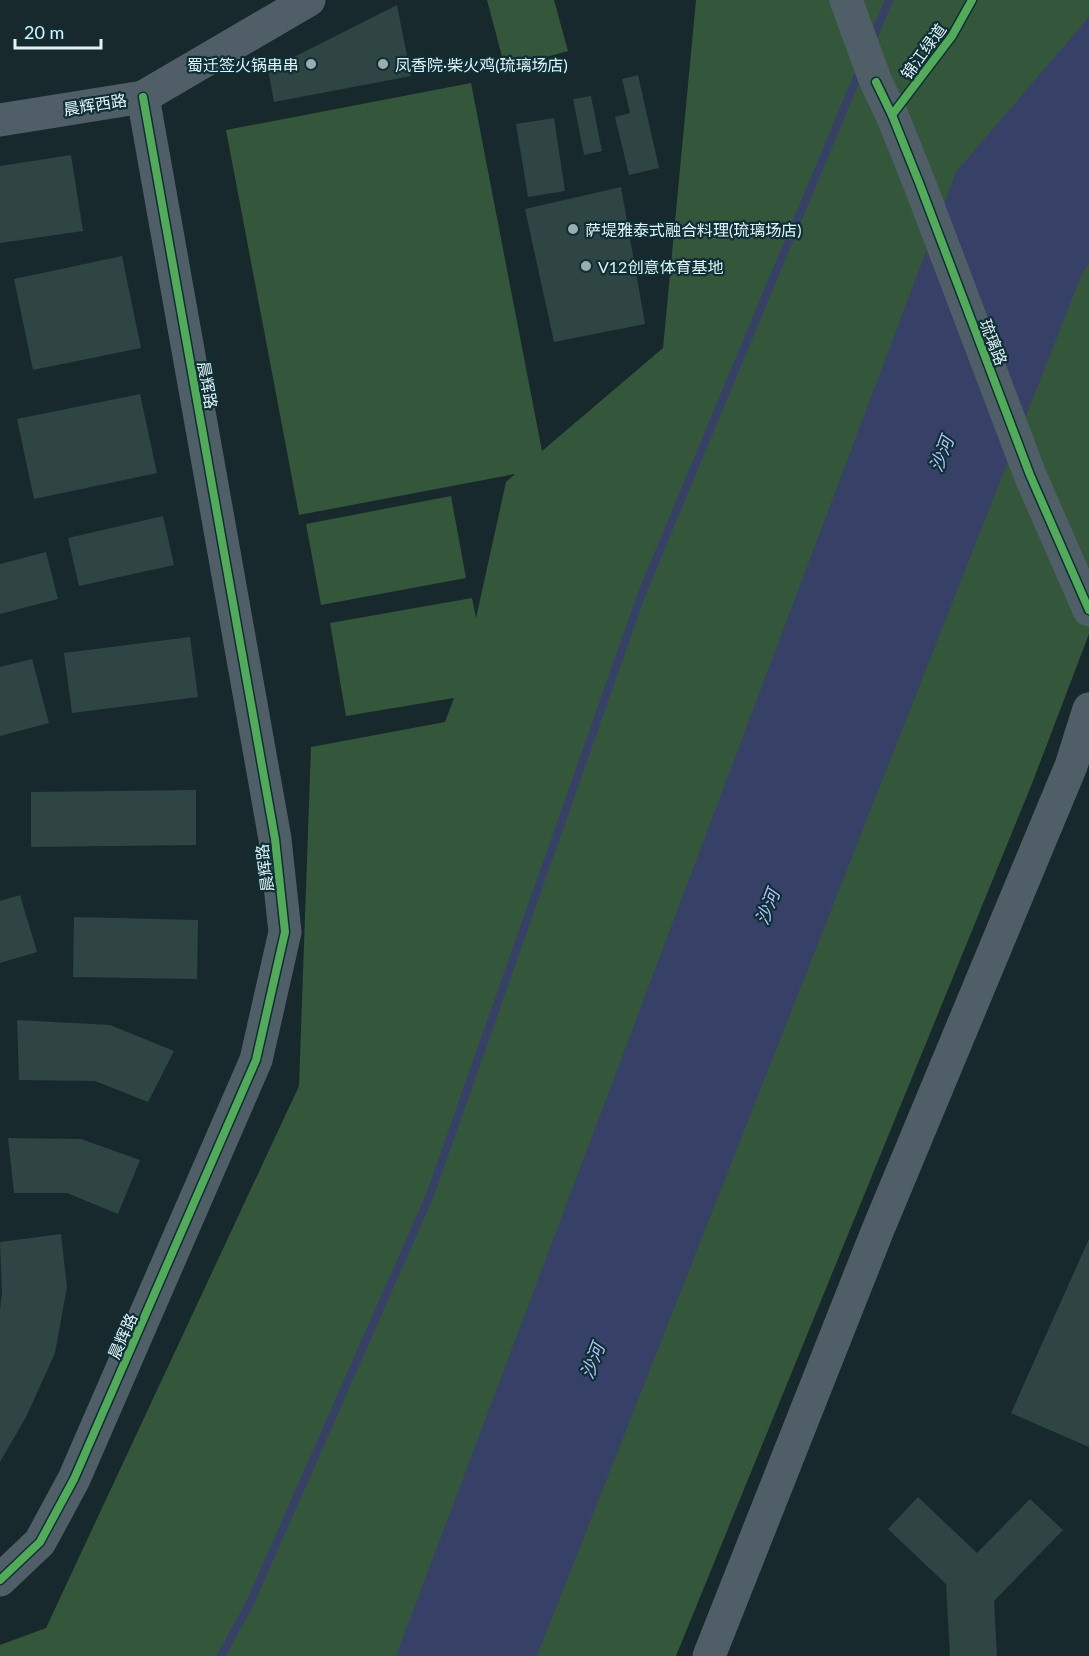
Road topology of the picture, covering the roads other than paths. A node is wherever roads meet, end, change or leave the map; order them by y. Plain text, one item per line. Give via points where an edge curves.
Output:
1 (309, 0) edge
2 (846, 0) edge
3 (143, 97) junction
4 (0, 120) edge
5 (1089, 610) edge
6 (1089, 709) edge
7 (0, 1580) edge
8 (709, 1656) edge

1 - 3 street, 晨辉西路
2 - 5 street, 琉璃路 via 1030,475
3 - 4 street, 晨辉西路
3 - 7 street, 晨辉路 via 275,839 285,932 256,1060 84,1457 40,1542
6 - 8 street via 1071,766 877,1232

